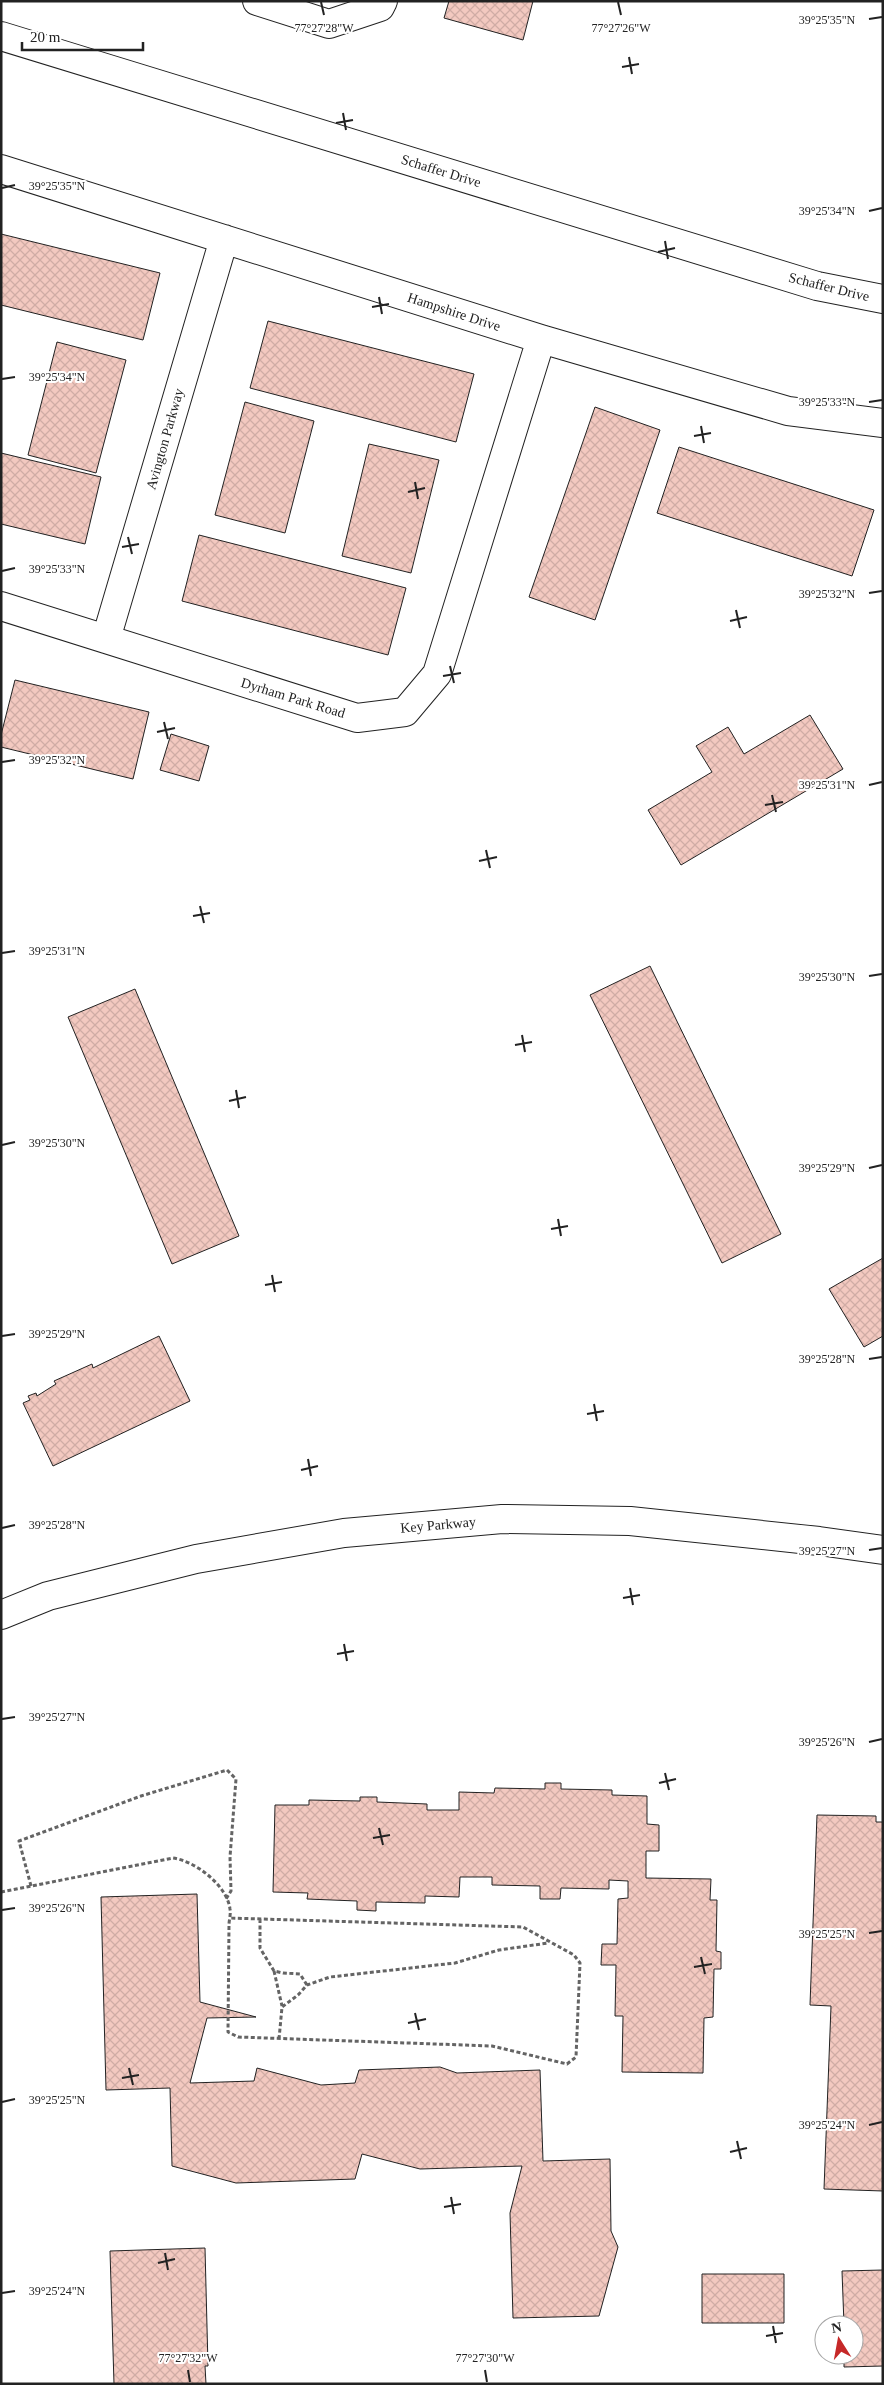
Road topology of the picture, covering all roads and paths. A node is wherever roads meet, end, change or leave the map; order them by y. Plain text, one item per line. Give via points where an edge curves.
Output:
1 (257, 1) edge
2 (382, 1) edge
3 (1, 36) edge
4 (1, 169) edge
5 (224, 239) junction
6 (883, 299) edge
7 (541, 339) junction
8 (883, 423) edge
9 (1, 606) edge
10 (106, 639) junction
11 (883, 1550) edge
12 (1, 1615) edge
13 (31, 1886) junction
14 (1, 1892) edge
15 (226, 1900) junction
16 (229, 1918) junction
17 (260, 1919) junction
18 (548, 1943) junction
19 (274, 1970) junction
20 (307, 1985) junction
21 (282, 2007) junction
22 (279, 2039) junction

1 - 2 street via 329,24 380,7
3 - 6 street, Schaffer Drive via 817,286
4 - 5 street, Hampshire Drive
5 - 7 street, Hampshire Drive
5 - 10 street, Avington Parkway
7 - 8 street, Hampshire Drive via 788,411
7 - 10 street, Dyrham Park Road via 437,674 405,712 357,718
9 - 10 street, Dyrham Park Road
11 - 12 street, Key Parkway via 630,1521 502,1519 344,1533 196,1559 48,1596
13 - 14 path
13 - 15 path via 173,1858 184,1859 202,1869
13 - 15 path via 19,1841 141,1796 227,1770 236,1779 230,1857 231,1891
15 - 16 path via 230,1907
16 - 17 path
16 - 22 path via 228,2032 238,2038
17 - 18 path via 523,1927
17 - 19 path via 260,1948
18 - 20 path via 500,1950 456,1963 330,1978
18 - 22 path via 574,1956 580,1963 576,2057 567,2064 492,2046
19 - 20 path via 283,1974 300,1974
19 - 21 path
20 - 21 path
21 - 22 path

